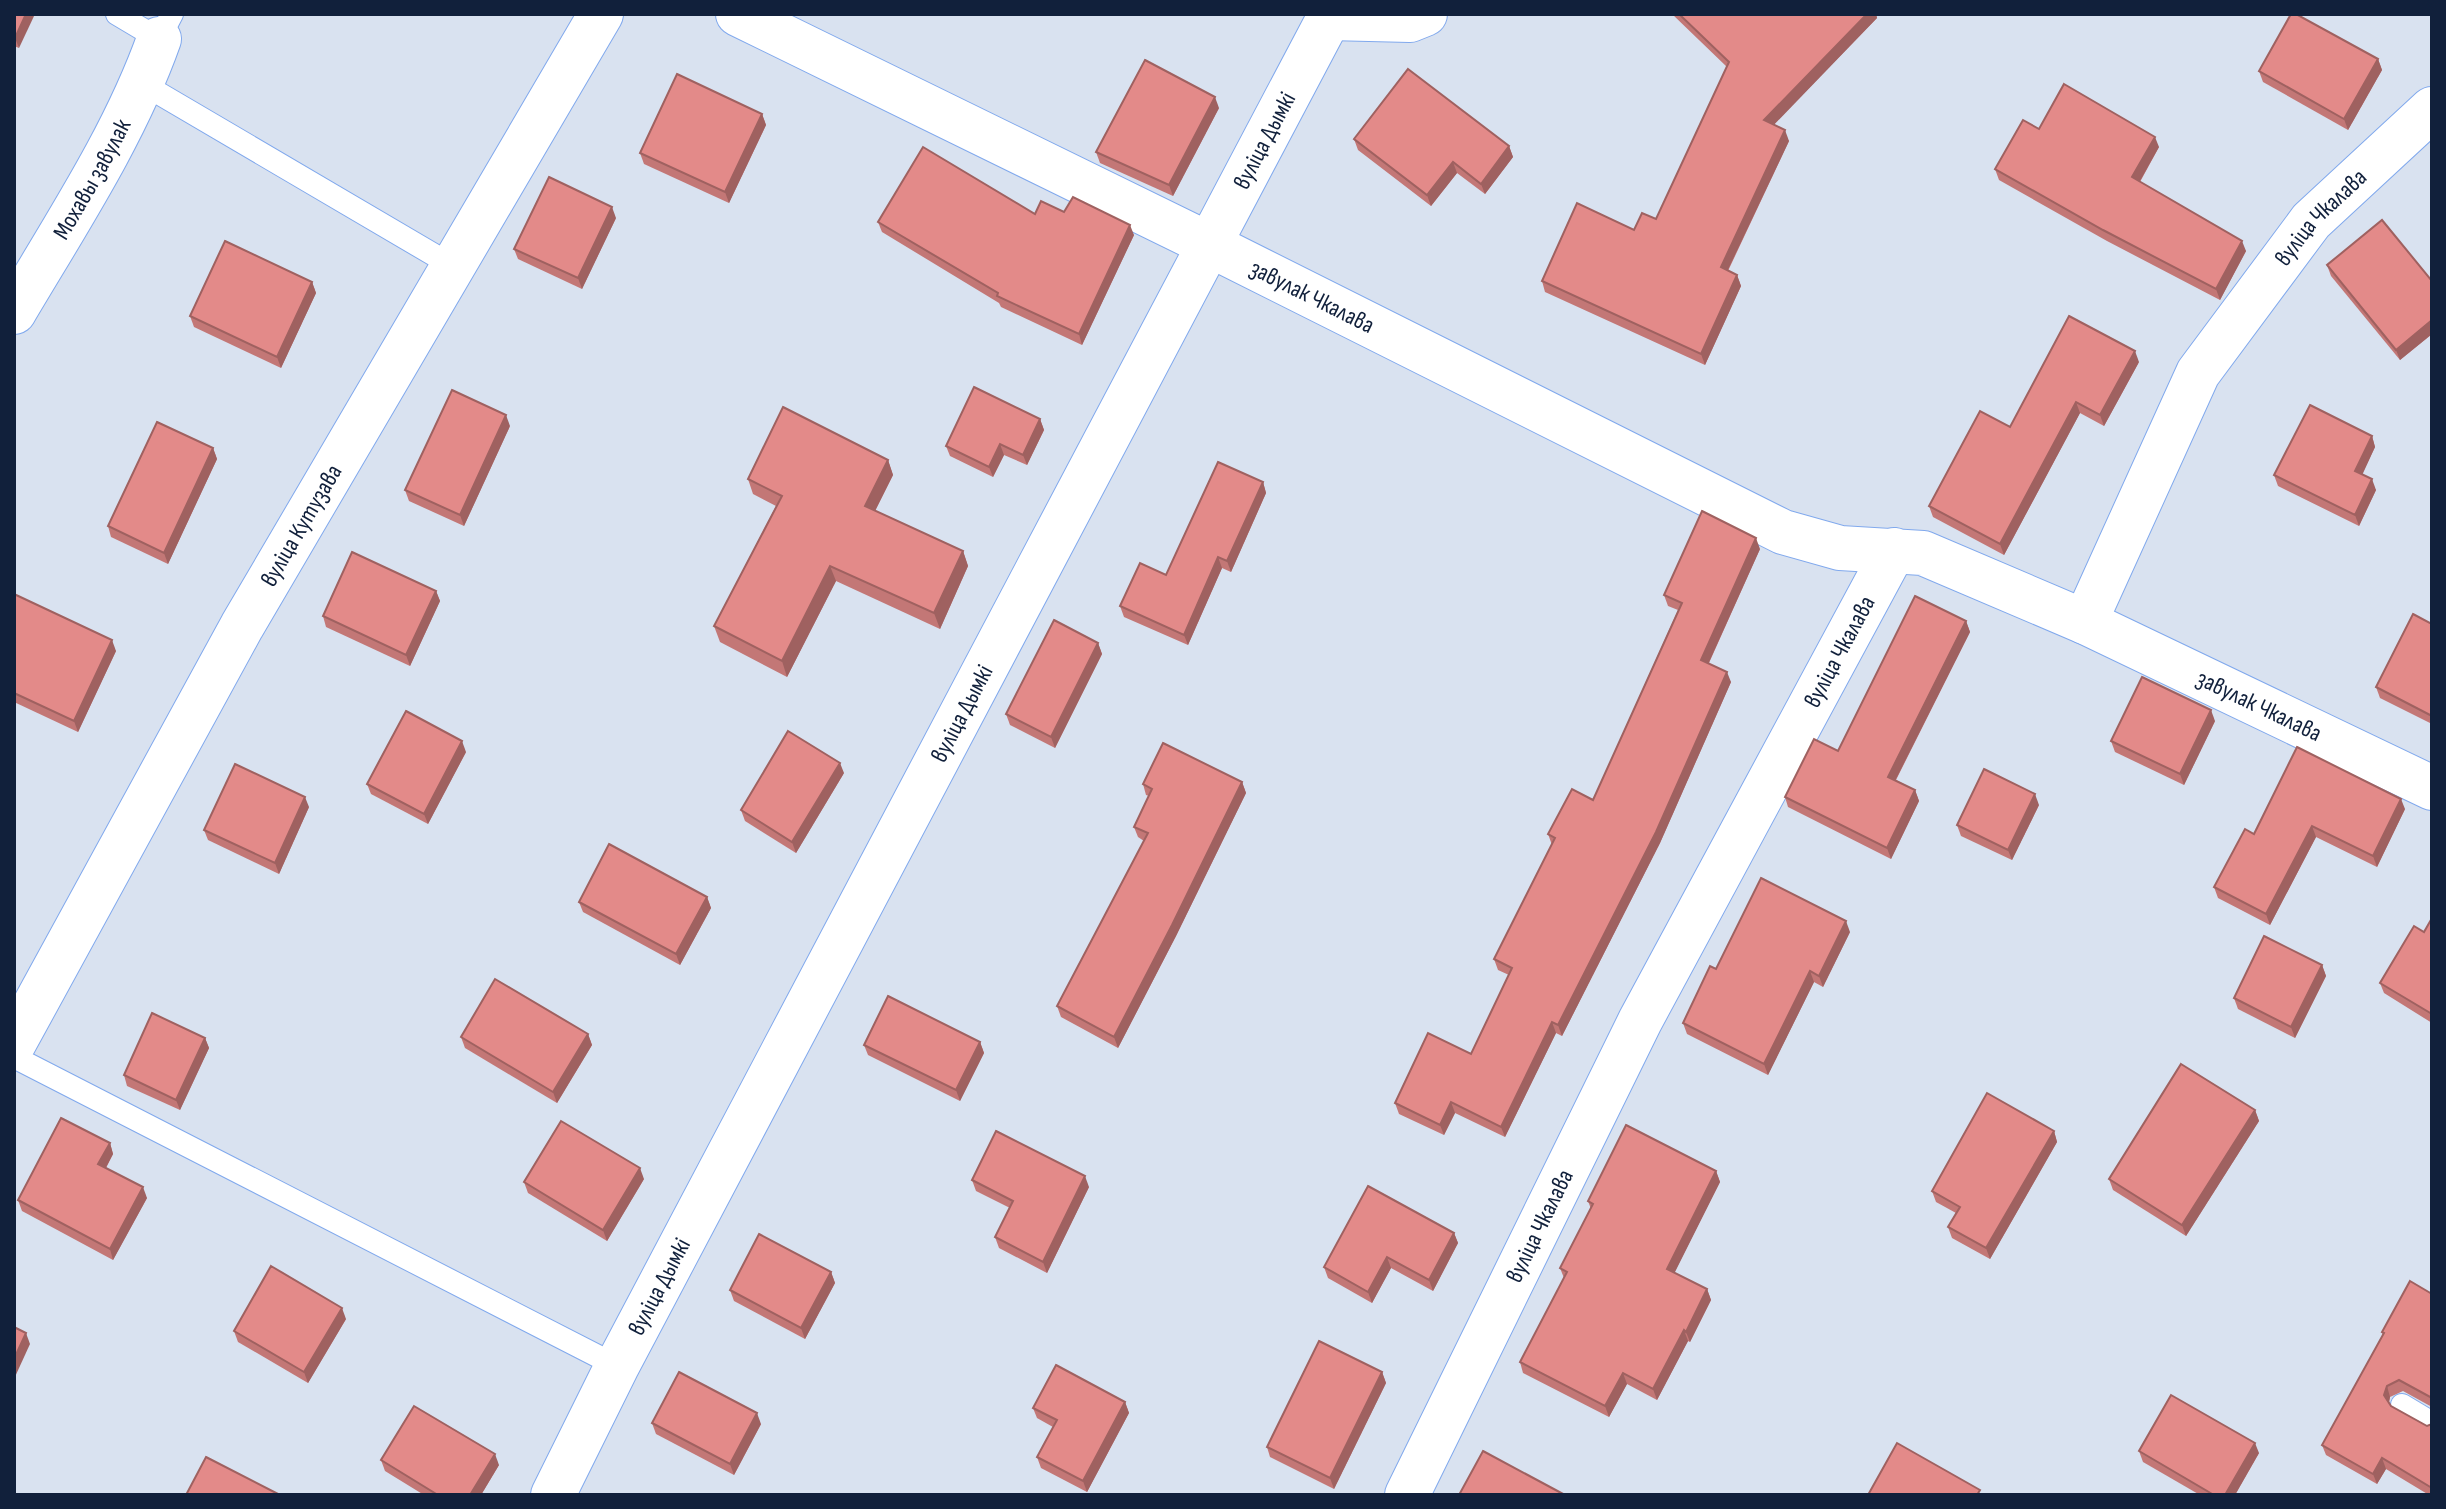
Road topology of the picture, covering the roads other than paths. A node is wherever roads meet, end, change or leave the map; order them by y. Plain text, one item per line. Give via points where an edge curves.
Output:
1 (117, 14) edge
2 (601, 14) edge
3 (738, 14) edge
4 (1425, 14) edge
5 (1330, 16) edge
6 (165, 26) edge
7 (143, 84) junction
8 (2432, 109) edge
9 (1210, 245) junction
10 (453, 266) junction
11 (14, 312) edge
12 (1894, 550) junction
13 (2085, 622) junction
14 (2432, 788) edge
15 (14, 1043) edge
16 (14, 1057) edge
17 (617, 1366) junction
18 (2402, 1405) dead end
19 (2432, 1423) edge
20 (553, 1495) edge
21 (1407, 1495) edge

1 - 6 lane
2 - 10 street, вуліца Кутузава
3 - 9 street, завулак Чкалава
4 - 5 street, вуліца Дымкі via 1410,20
5 - 9 street, вуліца Дымкі
6 - 7 street, Мохавы завулак
7 - 10 lane
7 - 11 street, Мохавы завулак
8 - 13 street, вуліца Чкалава via 2311,221 2198,373
9 - 12 street, завулак Чкалава via 1783,532 1840,548
9 - 17 street, вуліца Дымкі
10 - 15 street, вуліца Кутузава via 242,626
12 - 13 street via 1923,553
12 - 21 street, вуліца Чкалава via 1640,1021
13 - 14 street, завулак Чкалава
16 - 17 lane
17 - 20 street, вуліца Дымкі
18 - 19 lane

